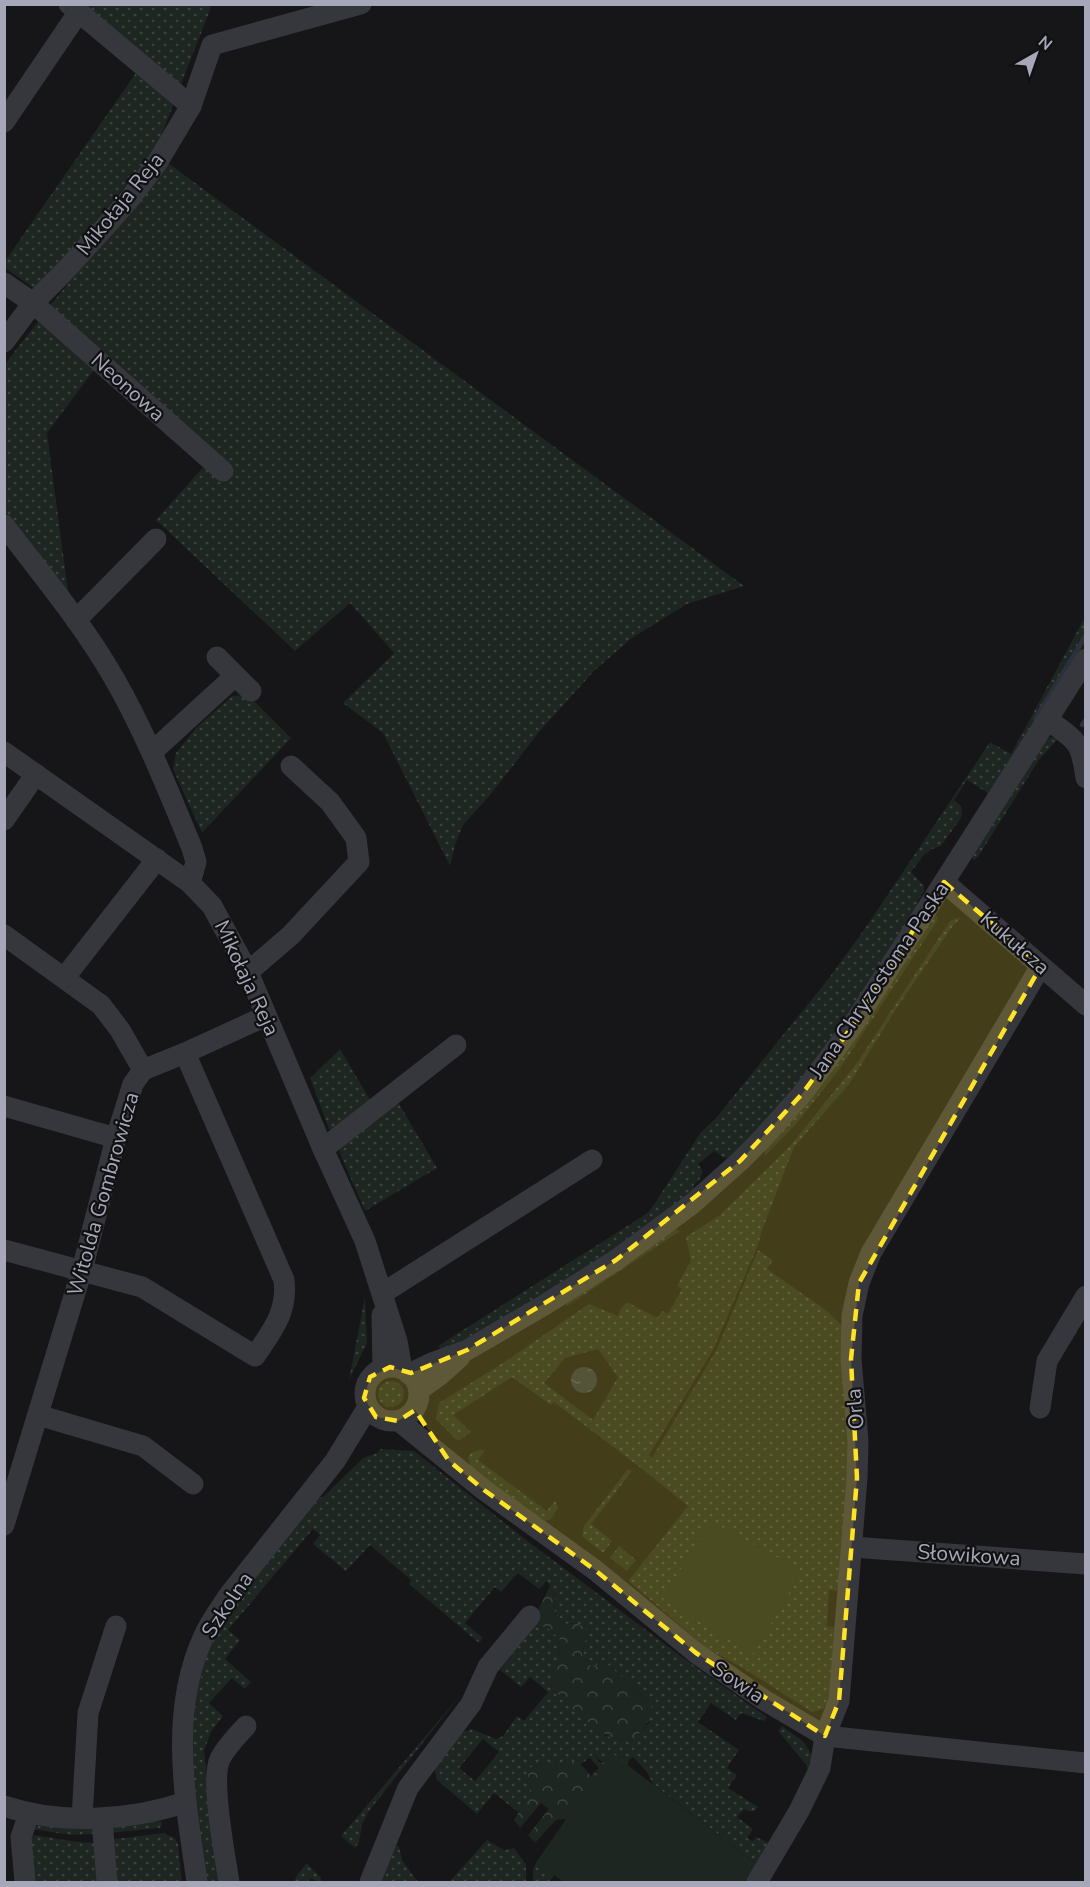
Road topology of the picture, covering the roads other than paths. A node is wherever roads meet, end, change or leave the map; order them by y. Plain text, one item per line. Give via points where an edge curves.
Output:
1 (361, 4) edge
2 (74, 9) edge
3 (191, 106) junction
4 (4, 122) edge
5 (4, 283) edge
6 (33, 303) junction
7 (4, 342) edge
8 (223, 471) dead end
9 (4, 525) edge
10 (156, 539) dead end
11 (76, 620) junction
12 (217, 657) dead end
13 (1086, 659) edge
14 (235, 675) junction
15 (251, 691) dead end
16 (1048, 720) junction
17 (4, 752) edge
18 (152, 752) junction
19 (291, 766) dead end
20 (36, 774) junction
21 (1086, 778) edge
22 (4, 820) edge
23 (157, 859) junction
24 (944, 882) junction
25 (190, 883) junction
26 (4, 934) edge
27 (1041, 966) junction
28 (248, 972) junction
29 (66, 977) junction
30 (1086, 1005) edge
31 (266, 1016) junction
32 (456, 1045) dead end
33 (185, 1053) junction
34 (143, 1070) junction
35 (4, 1106) edge
36 (116, 1137) junction
37 (323, 1149) junction
38 (592, 1160) dead end
39 (4, 1250) edge
40 (82, 1270) junction
41 (383, 1293) junction
42 (1086, 1296) edge
43 (397, 1395) junction
44 (1040, 1408) dead end
45 (38, 1415) junction
46 (193, 1484) dead end
47 (4, 1525) edge
48 (852, 1547) junction
49 (1086, 1564) edge
50 (530, 1616) dead end
51 (116, 1626) dead end
52 (246, 1726) dead end
53 (825, 1736) junction
54 (1086, 1763) edge
55 (186, 1802) junction
56 (4, 1806) edge
57 (29, 1814) junction
58 (92, 1818) junction
59 (25, 1882) edge
60 (108, 1882) edge
61 (197, 1882) edge
62 (229, 1882) edge
63 (370, 1882) edge
64 (757, 1882) edge

1 - 3 street, Mikołaja Reja via 212,45
2 - 3 street
2 - 4 street
3 - 6 street, Mikołaja Reja via 158,163 131,197
5 - 6 street, Neonowa
6 - 7 street, Mikołaja Reja
6 - 8 street, Neonowa
9 - 11 street
10 - 11 street
11 - 18 street via 114,678
12 - 14 street
13 - 16 street, Jana Chryzostoma Paska
14 - 15 street
14 - 18 street
16 - 21 street via 1078,743
16 - 24 street, Jana Chryzostoma Paska
17 - 20 street, Mikołaja Reja
18 - 25 street via 196,862
19 - 28 street via 330,802 356,838 359,862 291,934
20 - 22 street
20 - 23 street, Mikołaja Reja
23 - 25 street, Mikołaja Reja
23 - 29 street
24 - 27 street, Kukułcza
24 - 43 street, Jana Chryzostoma Paska via 851,1028 802,1094 740,1161 692,1204 616,1260 466,1350 434,1362
25 - 28 street, Mikołaja Reja via 212,906
26 - 29 street
27 - 30 street, Kukułcza
27 - 48 street, Orla via 872,1253 859,1283 852,1316 851,1359 858,1441
28 - 31 street, Mikołaja Reja
29 - 34 street via 101,1005
31 - 33 street, Witolda Gombrowicza
31 - 37 street, Mikołaja Reja
32 - 37 street
33 - 34 street, Witolda Gombrowicza
33 - 40 street via 284,1280 285,1297 278,1322 255,1356 142,1287
34 - 36 street, Witolda Gombrowicza via 133,1084
35 - 36 street
36 - 40 street, Witolda Gombrowicza
37 - 41 street, Mikołaja Reja via 365,1241
38 - 41 street
39 - 40 street
40 - 45 street, Witolda Gombrowicza
41 - 43 street, Mikołaja Reja via 397,1341
42 - 44 street via 1047,1361
43 - 53 street, Sowia via 449,1461 484,1490 595,1570 696,1653
43 - 55 street, Szkolna via 335,1461 229,1596 203,1638 186,1694 182,1753
45 - 46 street via 143,1446
45 - 47 street, Witolda Gombrowicza
48 - 49 street, Słowikowa
48 - 53 street, Orla via 839,1701
50 - 63 street via 488,1667 471,1704 408,1788
51 - 58 street via 88,1713
52 - 62 street via 219,1761 216,1780
53 - 54 street, Sowia
53 - 64 street, Orla via 820,1768
55 - 58 street via 165,1809
55 - 61 street, Szkolna
56 - 57 street
57 - 58 street
57 - 59 street via 21,1837
58 - 60 street

